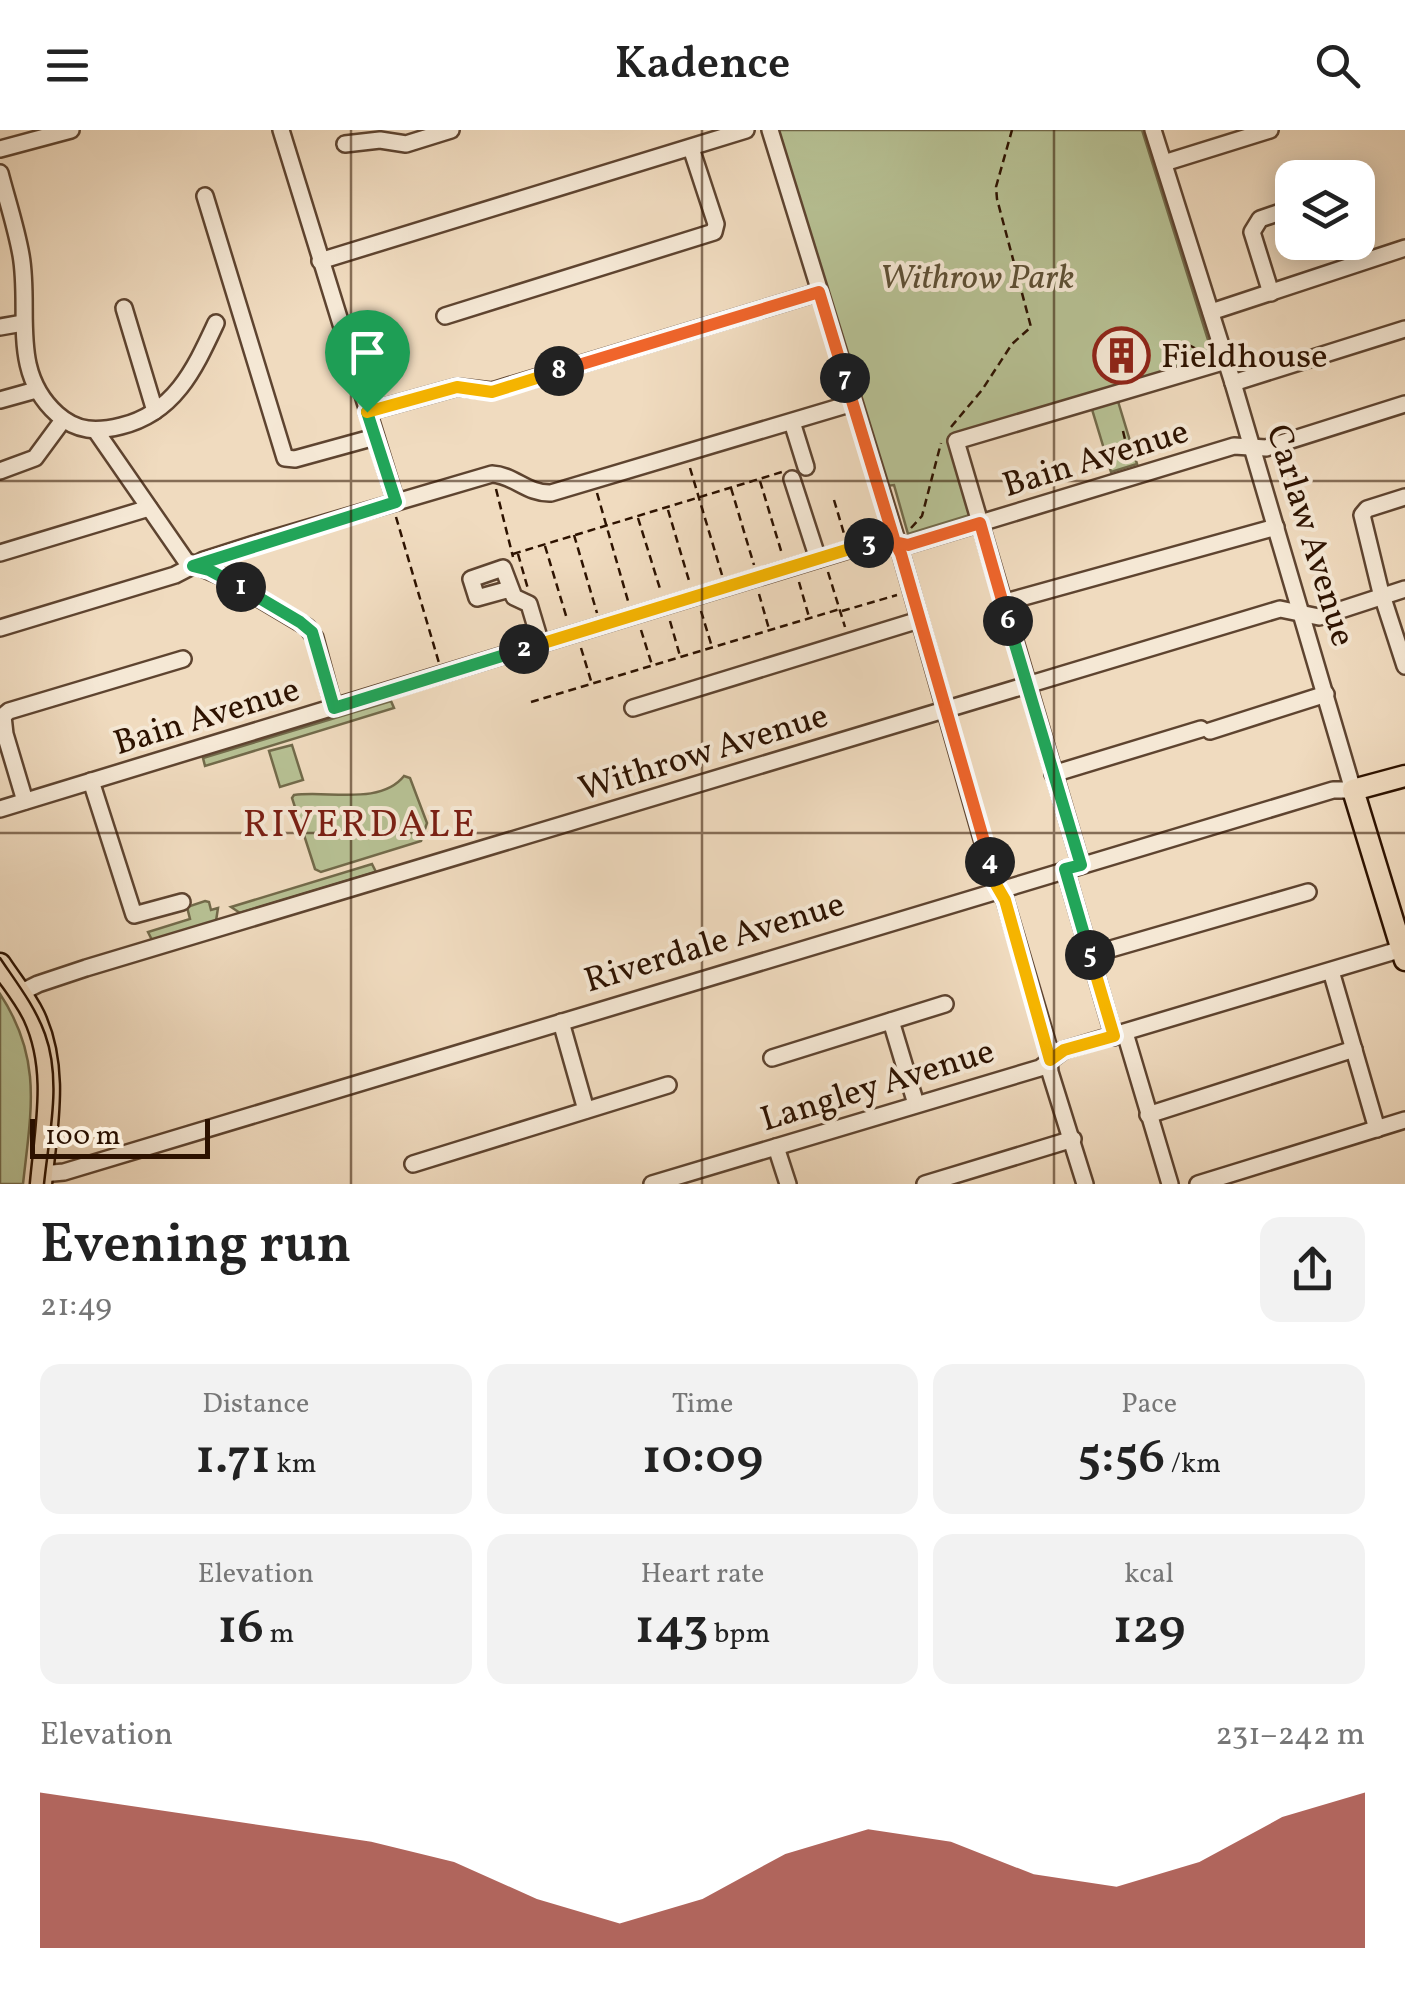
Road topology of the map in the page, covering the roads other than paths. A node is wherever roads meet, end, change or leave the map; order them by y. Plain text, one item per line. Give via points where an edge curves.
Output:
1 (71, 130) edge
2 (280, 130) edge
3 (450, 130) edge
4 (746, 130) edge
5 (770, 130) edge
6 (1153, 130) edge
7 (1270, 130) edge
8 (345, 144) dead end
9 (691, 148) junction
10 (0, 149) edge
11 (1164, 163) junction
12 (0, 172) edge
13 (204, 196) dead end
14 (1275, 214) edge
15 (1405, 248) edge
16 (320, 260) junction
17 (819, 292) junction
18 (1271, 292) junction
19 (124, 308) dead end
20 (1210, 312) junction
21 (445, 316) dead end
22 (23, 323) junction
23 (216, 323) dead end
24 (0, 327) edge
25 (1405, 329) edge
26 (1220, 359) junction
27 (1233, 384) junction
28 (36, 390) junction
29 (0, 400) edge
30 (853, 403) junction
31 (1405, 404) edge
32 (155, 411) junction
33 (367, 412) junction
34 (64, 420) junction
35 (792, 422) junction
36 (96, 432) junction
37 (375, 437) junction
38 (1252, 449) junction
39 (806, 467) dead end
40 (0, 471) edge
41 (789, 472) road end
42 (1405, 496) edge
43 (395, 506) junction
44 (149, 508) junction
45 (980, 523) junction
46 (1276, 527) junction
47 (902, 537) junction
48 (0, 553) edge
49 (822, 563) junction
50 (193, 566) junction
51 (510, 588) dead end
52 (1405, 590) edge
53 (1382, 597) junction
54 (1002, 603) junction
55 (1302, 614) junction
56 (921, 625) junction
57 (0, 628) edge
58 (541, 644) junction
59 (182, 659) dead end
60 (1405, 666) edge
61 (740, 684) dead end
62 (1028, 684) junction
63 (1326, 694) junction
64 (334, 708) junction
65 (633, 708) dead end
66 (948, 709) junction
67 (1053, 774) junction
68 (1405, 776) edge
69 (92, 781) junction
70 (1354, 790) junction
71 (25, 802) junction
72 (0, 809) edge
73 (1073, 867) junction
74 (998, 890) junction
75 (1308, 892) dead end
76 (182, 902) dead end
77 (1090, 954) junction
78 (1403, 954) edge
79 (0, 964) edge
80 (1330, 970) junction
81 (20, 993) junction
82 (945, 1004) dead end
83 (891, 1021) junction
84 (561, 1022) junction
85 (1119, 1035) junction
86 (1354, 1049) junction
87 (772, 1058) dead end
88 (1050, 1060) junction
89 (668, 1085) dead end
90 (916, 1104) junction
91 (586, 1110) junction
92 (1148, 1115) junction
93 (1405, 1120) edge
94 (1376, 1129) junction
95 (1073, 1139) junction
96 (776, 1147) junction
97 (413, 1164) dead end
98 (42, 1179) edge
99 (652, 1184) edge
100 (788, 1184) edge
101 (925, 1184) edge
102 (1086, 1184) edge
103 (1170, 1184) edge
104 (1198, 1184) edge

1 - 10 street
2 - 16 street
3 - 8 street via 406,144
4 - 9 street
5 - 17 street
6 - 11 street, Carlaw Avenue
7 - 11 street
9 - 16 street
9 - 21 street via 714,232
11 - 20 street, Carlaw Avenue
12 - 22 street via 22,256
13 - 37 street via 284,458
14 - 18 street via 1260,219 1252,232
15 - 18 street
16 - 33 street
17 - 30 street
17 - 33 street via 492,392 457,387
18 - 20 street
19 - 32 street
20 - 26 street, Carlaw Avenue
22 - 24 street
22 - 28 street
23 - 32 street via 189,380
25 - 27 street
26 - 27 street, Carlaw Avenue
26 - 45 street via 956,441
27 - 38 street, Carlaw Avenue
28 - 29 street
28 - 34 street
30 - 35 street
30 - 47 street
31 - 38 street, Bain Avenue
32 - 36 street
33 - 37 street
34 - 36 street
34 - 40 street via 35,458
35 - 39 street
35 - 43 street via 541,494 492,474
36 - 44 street
37 - 43 street
38 - 45 street, Bain Avenue via 1234,446
38 - 46 street, Carlaw Avenue
41 - 49 street
42 - 53 street via 1362,515
43 - 50 street
44 - 48 street
44 - 50 street
45 - 47 street, Bain Avenue via 908,545
45 - 54 street
46 - 54 street
46 - 55 street, Carlaw Avenue
47 - 49 street, Bain Avenue
47 - 56 street
49 - 58 street, Bain Avenue
50 - 57 street
50 - 64 street via 307,627
51 - 58 street via 530,604
52 - 53 street, Withrow Avenue
53 - 55 street, Withrow Avenue via 1319,617
53 - 60 street
54 - 62 street
55 - 62 street, Withrow Avenue via 1280,608
55 - 63 street, Carlaw Avenue
56 - 61 street
56 - 65 street
56 - 66 street
58 - 64 street, Bain Avenue
59 - 71 street via 3,716
62 - 66 street, Withrow Avenue
62 - 67 street
63 - 67 street
63 - 70 street, Carlaw Avenue
64 - 69 street, Bain Avenue
66 - 74 street
66 - 81 street, Withrow Avenue via 104,962
67 - 73 street
68 - 70 main road, Riverdale Avenue
69 - 71 street, Bain Avenue
69 - 76 street via 134,915
70 - 73 street, Riverdale Avenue via 1333,790
70 - 78 main road, Carlaw Avenue
71 - 72 street, Bain Avenue
73 - 74 street, Riverdale Avenue
73 - 77 street
74 - 84 street, Riverdale Avenue
74 - 88 street
75 - 77 street
77 - 85 street
78 - 80 street, Langley Avenue
79 - 81 main road
80 - 85 street, Langley Avenue
80 - 86 street
81 - 98 main road via 48,1060
82 - 83 street
83 - 87 street
83 - 90 street
84 - 91 street
84 - 98 street, Riverdale Avenue
85 - 88 street, Langley Avenue
85 - 92 street
86 - 92 street
86 - 94 street
88 - 90 street, Langley Avenue
88 - 95 street
89 - 91 street
90 - 96 street, Langley Avenue
91 - 97 street
92 - 103 street
93 - 94 street
94 - 104 street
95 - 101 street
95 - 102 street
96 - 99 street, Langley Avenue
96 - 100 street

